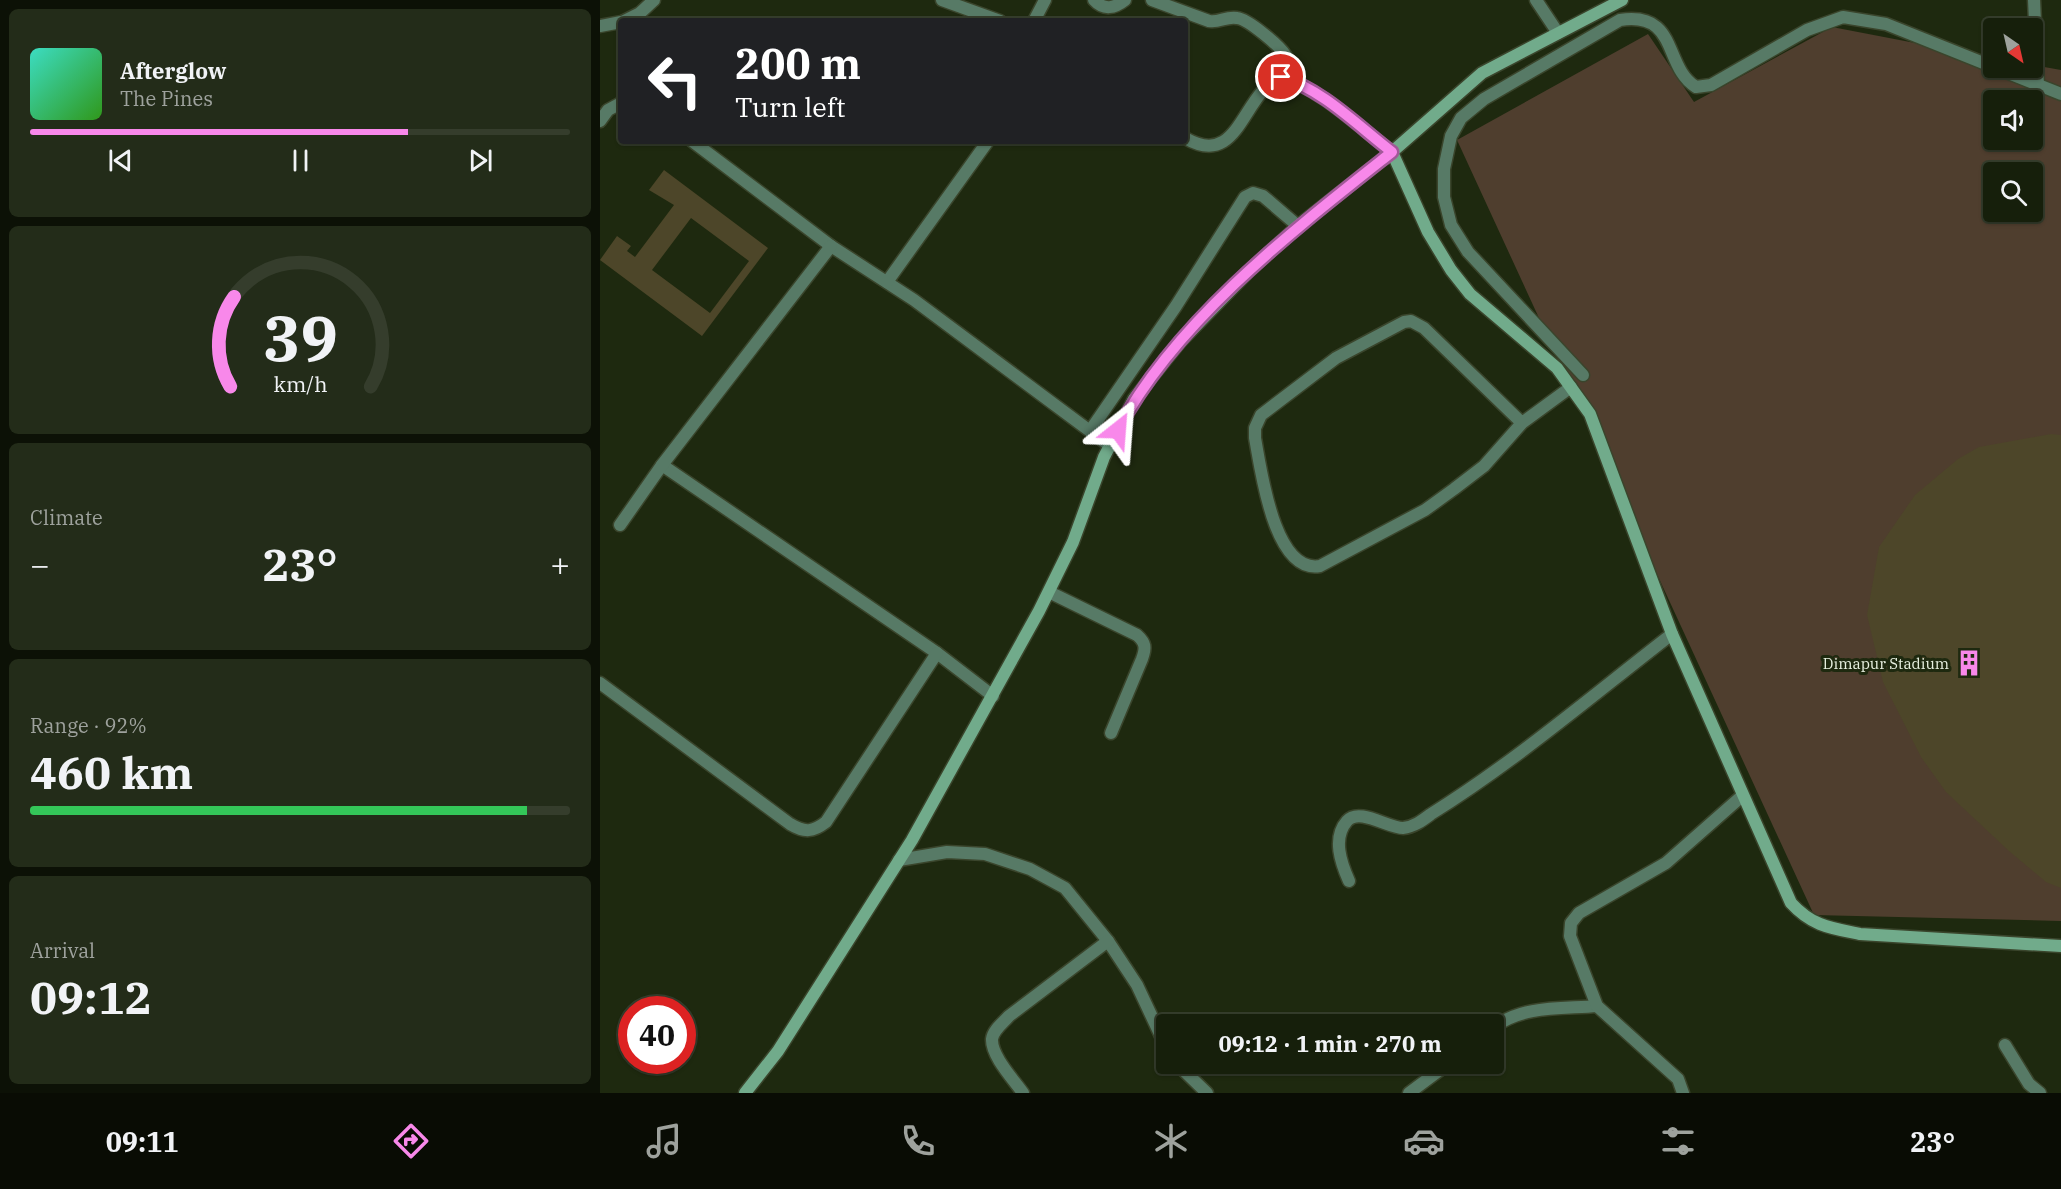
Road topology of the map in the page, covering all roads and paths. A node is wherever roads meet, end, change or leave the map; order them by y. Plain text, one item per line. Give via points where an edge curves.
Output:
1 (654, 0) edge
2 (942, 0) edge
3 (1045, 0) edge
4 (1094, 0) edge
5 (1125, 0) edge
6 (1152, 0) edge
7 (1536, 0) edge
8 (1621, 0) edge
9 (2034, 0) edge
10 (629, 18) edge
11 (992, 18) edge
12 (1036, 18) edge
13 (618, 22) edge
14 (600, 26) edge
15 (1557, 33) junction
16 (1288, 79) junction
17 (2038, 86) junction
18 (2061, 94) edge
19 (618, 105) edge
20 (600, 121) edge
21 (1188, 140) edge
22 (696, 144) edge
23 (986, 144) edge
24 (1392, 152) junction
25 (1298, 226) junction
26 (831, 246) junction
27 (887, 282) junction
28 (1583, 375) dead end
29 (1571, 387) junction
30 (1522, 423) junction
31 (1090, 431) junction
32 (1110, 446) junction
33 (662, 465) junction
34 (620, 525) dead end
35 (1049, 592) junction
36 (1672, 634) junction
37 (937, 653) junction
38 (600, 683) edge
39 (993, 696) junction
40 (1111, 733) dead end
41 (1742, 796) junction
42 (899, 860) junction
43 (1349, 881) dead end
44 (1108, 941) junction
45 (2061, 946) edge
46 (1597, 1006) junction
47 (1504, 1020) edge
48 (1156, 1026) edge
49 (2005, 1045) dead end
50 (1187, 1074) edge
51 (1435, 1074) edge
52 (745, 1093) edge
53 (1023, 1093) edge
54 (1207, 1093) edge
55 (1409, 1093) edge
56 (1683, 1093) edge
57 (2040, 1093) edge

1 - 10 street
2 - 11 street
3 - 12 street
4 - 5 street via 1108,8
6 - 16 street via 1216,23 1238,18 1247,22 1287,57
7 - 15 street
8 - 15 street
9 - 17 street
13 - 14 street
15 - 24 street via 1482,74
16 - 21 street via 1281,77 1266,86 1224,142 1212,148
16 - 24 street via 1318,96
17 - 18 street
17 - 28 street via 1886,24 1843,17 1807,30 1711,85 1696,87 1687,79 1664,36 1652,24 1638,18 1620,20 1484,99 1461,118 1451,136 1444,169 1444,197 1451,225 1468,252
19 - 20 street
22 - 26 street
23 - 27 street
24 - 25 street
24 - 29 street via 1428,232 1451,270 1470,294 1557,368
25 - 31 street via 1263,196 1253,193 1245,197
25 - 32 street via 1180,342 1134,399
26 - 27 street
26 - 33 street
27 - 31 street
29 - 30 street
29 - 36 street via 1590,414
30 - 30 street via 1424,328 1404,322 1336,358 1261,415 1255,438 1268,509 1296,559 1310,568 1320,566 1425,510 1484,466
31 - 32 street
32 - 35 street
33 - 34 street
33 - 37 street
35 - 39 street
35 - 40 street via 1143,640 1142,659
36 - 41 street
36 - 43 street via 1465,793 1417,824 1400,828 1358,816 1350,818 1345,823 1338,855
37 - 38 street via 826,822 815,831 802,831 790,824
37 - 39 street
39 - 42 street
41 - 45 street via 1780,884 1805,919 1860,934
41 - 46 street via 1666,863 1579,913 1571,923 1570,936
42 - 44 street via 947,852 985,854 1030,869 1065,888
42 - 52 street via 778,1051
44 - 48 street via 1137,986
44 - 53 street via 996,1030 992,1040 996,1054
46 - 47 street via 1524,1011
46 - 56 street via 1678,1079
49 - 57 street via 2029,1084
50 - 54 street
51 - 55 street

